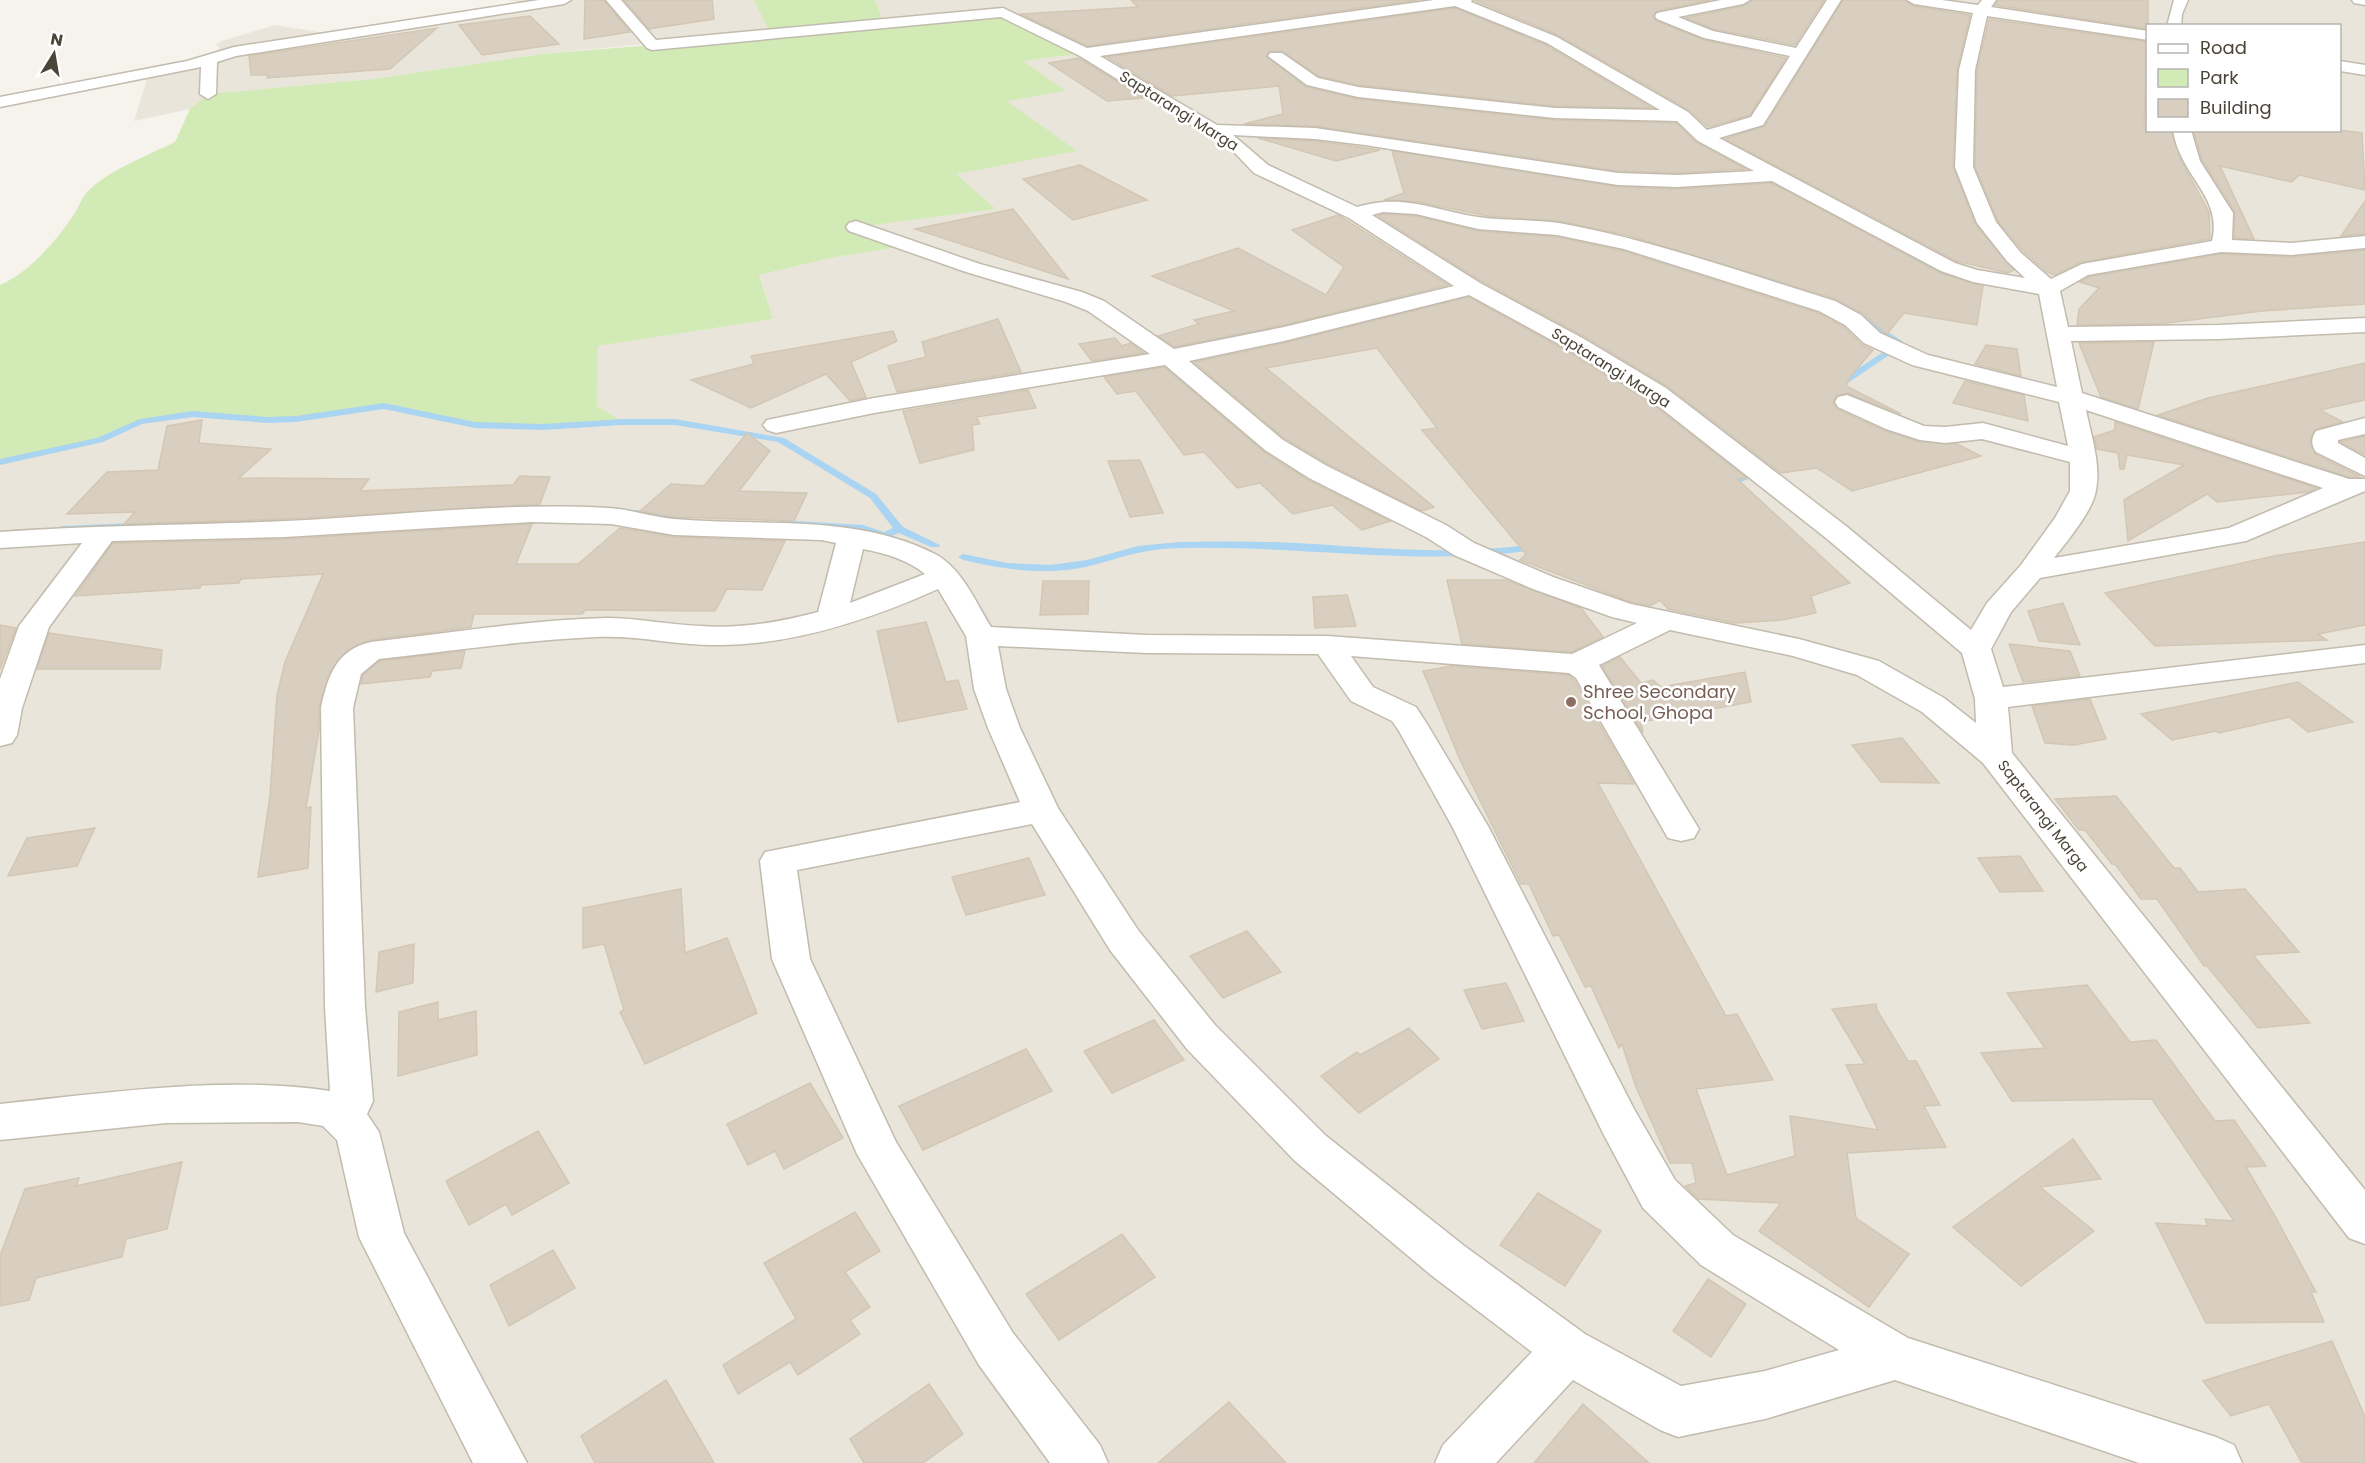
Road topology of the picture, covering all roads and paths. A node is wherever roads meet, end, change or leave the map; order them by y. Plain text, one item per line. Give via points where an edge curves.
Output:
1 (564, 0) edge
2 (613, 0) edge
3 (1458, 0) edge
4 (1743, 0) edge
5 (1834, 0) edge
6 (1914, 0) edge
7 (2181, 0) edge
8 (2359, 0) edge
9 (2365, 1) edge
10 (1985, 5) edge
11 (2174, 24) edge
12 (2146, 36) edge
13 (1085, 53) junction
14 (1802, 54) junction
15 (1276, 56) dead end
16 (209, 58) junction
17 (2341, 66) edge
18 (2365, 70) edge
19 (208, 94) dead end
20 (0, 102) edge
21 (1682, 116) junction
22 (1213, 130) junction
23 (2182, 132) edge
24 (1704, 137) junction
25 (1777, 175) junction
26 (1356, 214) junction
27 (856, 227) dead end
28 (2365, 242) edge
29 (2221, 246) junction
30 (1472, 288) junction
31 (2049, 289) junction
32 (2365, 325) edge
33 (2056, 334) junction
34 (1170, 357) junction
35 (2069, 397) junction
36 (1847, 402) dead end
37 (776, 425) dead end
38 (2365, 426) edge
39 (2083, 458) junction
40 (2359, 480) edge
41 (104, 533) junction
42 (852, 537) junction
43 (0, 540) edge
44 (2031, 571) junction
45 (945, 576) junction
46 (832, 617) junction
47 (1665, 621) junction
48 (981, 636) junction
49 (1327, 645) junction
50 (1976, 649) junction
51 (2365, 654) edge
52 (1577, 664) junction
53 (1991, 699) junction
54 (0, 735) edge
55 (1995, 755) junction
56 (1041, 810) junction
57 (1681, 829) dead end
58 (334, 1110) junction
59 (0, 1122) edge
60 (2365, 1224) edge
61 (1568, 1350) junction
62 (1895, 1357) junction
63 (501, 1463) edge
64 (1082, 1463) edge
65 (1461, 1463) edge
66 (2216, 1463) edge

1 - 16 street
2 - 13 street, Saptarangi Marga via 652,45 881,16 1003,12
3 - 13 street
3 - 21 street via 1552,40
4 - 14 street via 1662,16 1709,35
5 - 14 street
6 - 10 street
7 - 11 street
8 - 9 street
10 - 12 street
10 - 31 street via 1967,70 1964,167 1987,223 2014,257
13 - 22 street, Saptarangi Marga
14 - 24 street via 1757,121
15 - 21 street via 1312,82 1358,92 1556,113
16 - 19 street
16 - 20 street
17 - 18 street
21 - 24 street
22 - 25 street via 1283,130 1620,179
22 - 26 street, Saptarangi Marga via 1239,147 1261,169
23 - 29 street via 2196,170 2214,190 2224,210
24 - 25 street
25 - 31 street via 1948,267 1972,276
26 - 30 street, Saptarangi Marga
26 - 35 street via 1382,206 1416,208 1478,223 1557,229 1629,244 1827,306 1853,320 1881,343 1920,360
27 - 34 street via 1096,306
28 - 29 street via 2291,249
29 - 31 street via 2082,270
30 - 34 street via 1312,328
30 - 50 street, Saptarangi Marga via 1657,393 1836,532
31 - 33 street
32 - 33 street
33 - 35 street via 2066,366
34 - 37 street via 936,394
34 - 47 street via 1274,445 1318,472 1464,549 1544,584
35 - 39 street
35 - 40 street
36 - 39 street via 1926,433 1983,431
38 - 40 street via 2325,436 2325,447
39 - 44 street via 2083,491
40 - 44 street via 2236,535
41 - 42 street via 285,529 531,514 611,516 674,527 821,532
41 - 43 street
41 - 54 street via 34,626
42 - 45 street via 889,545 918,557
42 - 46 street
44 - 50 street via 1998,609
45 - 46 street via 892,599
45 - 48 street
46 - 58 street via 718,636 596,628 371,651 351,662 337,708 345,1007 352,1101
47 - 52 street
47 - 55 street via 1799,648 1868,668 1933,705
48 - 49 street via 1146,644
48 - 56 street via 990,689
49 - 52 street
49 - 62 street via 1362,694 1404,714 1415,731 1470,826 1659,1194 1717,1250
50 - 53 street, Saptarangi Marga
51 - 53 street
52 - 57 street via 1588,672
53 - 55 street, Saptarangi Marga
55 - 60 street, Saptarangi Marga
56 - 61 street via 1124,940 1201,1037 1310,1148 1447,1260
56 - 64 street via 778,861 791,959 879,1154 996,1349
58 - 59 street via 298,1104 166,1105
58 - 63 street via 357,1132 382,1237
61 - 62 street via 1678,1412 1765,1395
61 - 65 street
62 - 66 street

